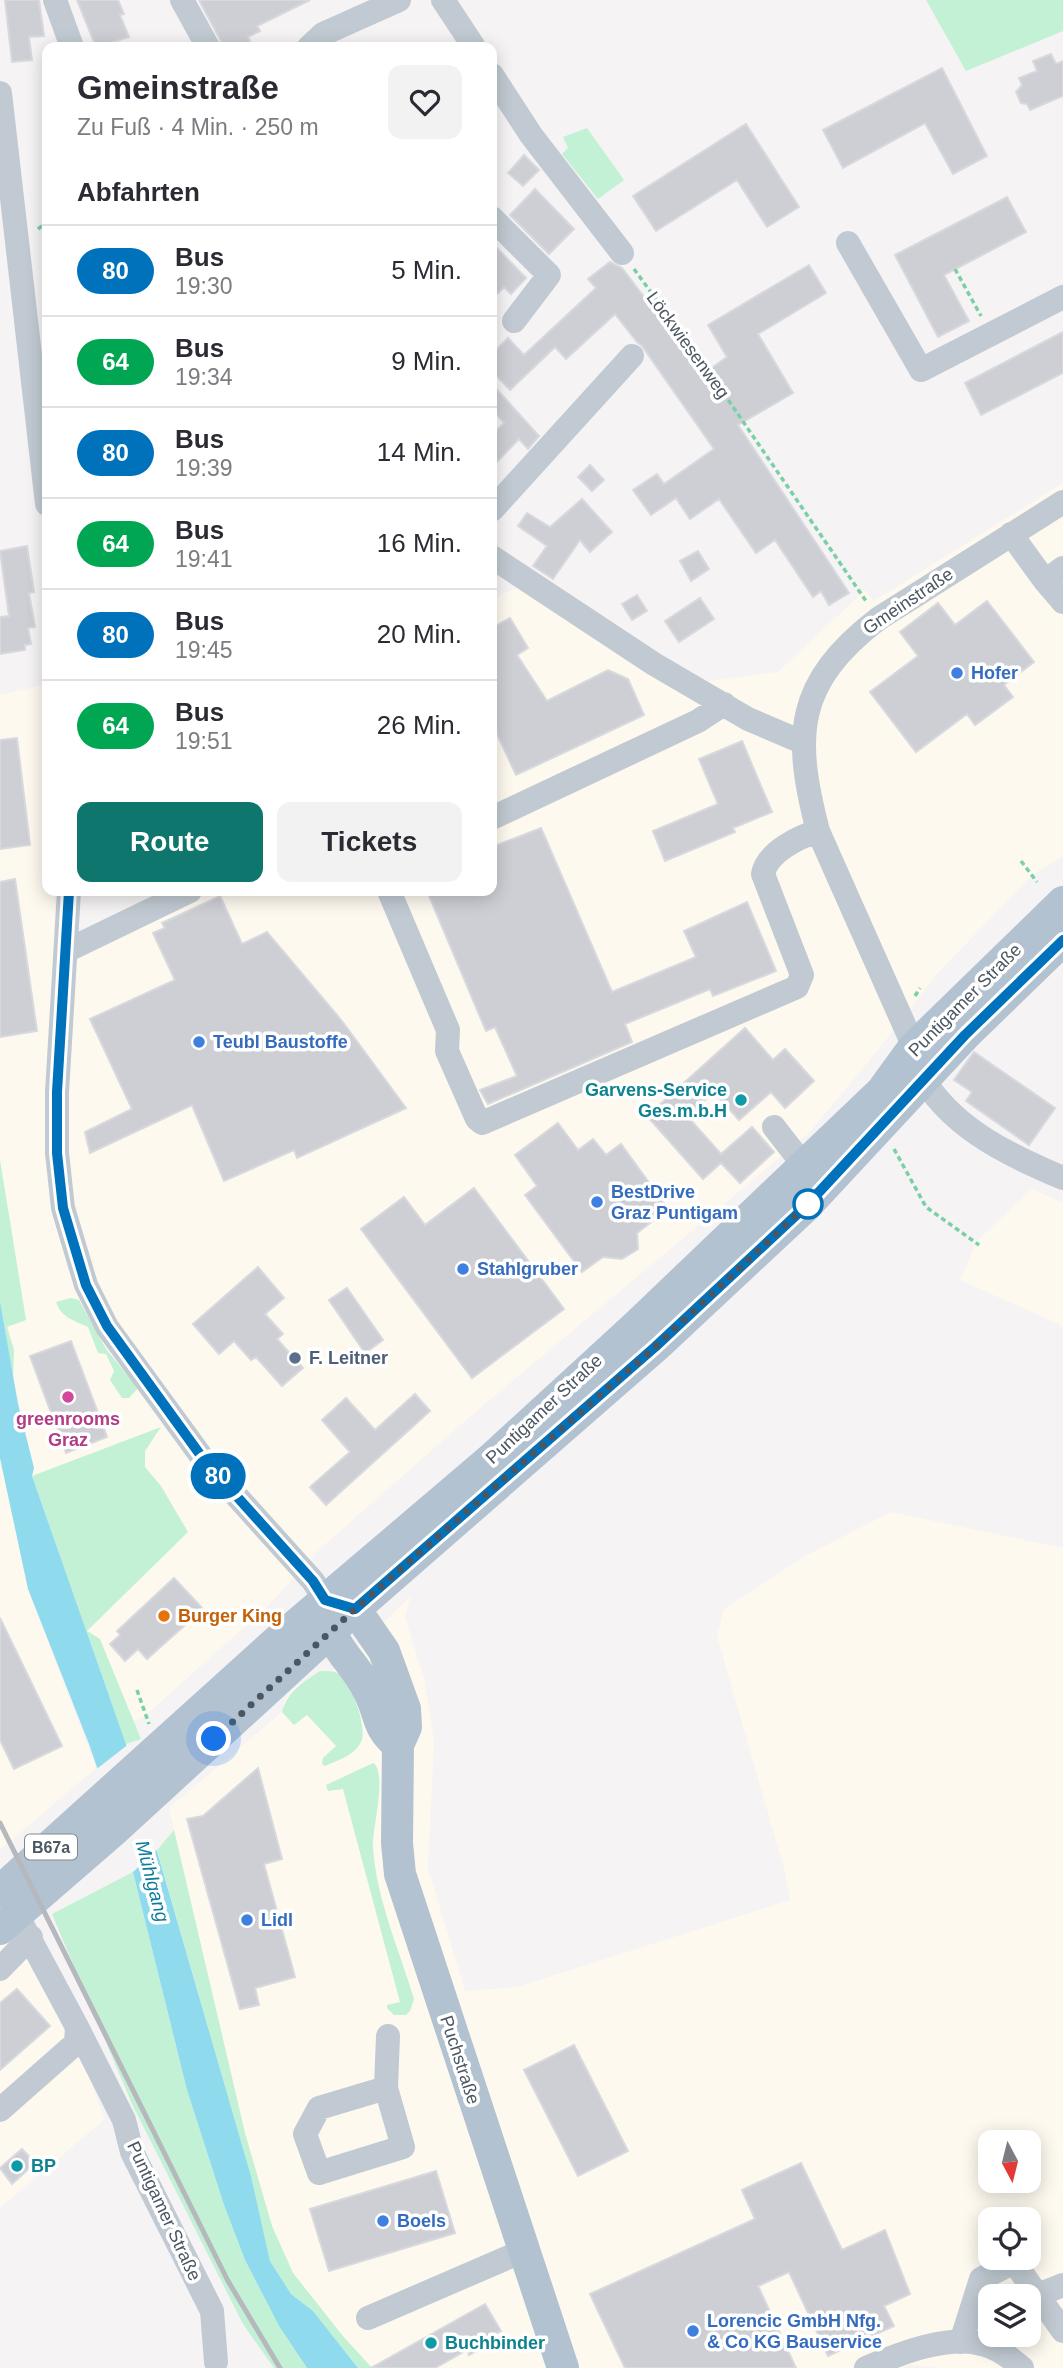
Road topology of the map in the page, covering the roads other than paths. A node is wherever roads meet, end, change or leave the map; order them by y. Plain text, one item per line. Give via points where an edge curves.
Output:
1 (55, 0) edge
2 (181, 0) edge
3 (399, 0) edge
4 (443, 0) edge
5 (70, 42) edge
6 (205, 42) edge
7 (314, 42) edge
8 (471, 42) edge
9 (497, 83) edge
10 (0, 93) edge
11 (2, 131) edge
12 (497, 223) edge
13 (848, 243) dead end
14 (622, 253) road end
15 (1063, 297) edge
16 (514, 321) dead end
17 (632, 356) dead end
18 (42, 463) edge
19 (1063, 502) edge
20 (497, 504) edge
21 (1011, 534) junction
22 (497, 560) edge
23 (1054, 574) edge
24 (1063, 602) edge
25 (724, 704) junction
26 (802, 742) junction
27 (497, 816) edge
28 (818, 831) junction
29 (69, 896) edge
30 (180, 896) edge
31 (391, 896) edge
32 (1063, 902) edge
33 (1063, 940) edge
34 (66, 951) junction
35 (914, 1048) junction
36 (925, 1081) junction
37 (775, 1127) dead end
38 (805, 1167) junction
39 (1063, 1178) edge
40 (325, 1600) junction
41 (355, 1609) junction
42 (330, 1634) junction
43 (398, 1745) junction
44 (12, 1918) edge
45 (0, 1969) edge
46 (77, 2027) junction
47 (388, 2036) dead end
48 (386, 2088) dead end
49 (0, 2110) edge
50 (523, 2251) junction
51 (980, 2284) edge
52 (1030, 2284) edge
53 (1063, 2285) edge
54 (978, 2291) edge
55 (1041, 2294) edge
56 (1041, 2299) edge
57 (368, 2318) dead end
58 (1063, 2331) edge
59 (961, 2342) junction
60 (216, 2362) dead end
61 (563, 2368) edge
62 (866, 2368) edge
63 (1023, 2368) edge

1 - 5 street
2 - 6 street
3 - 7 street
4 - 8 street
9 - 14 street via 531,135
10 - 11 street
11 - 18 street
12 - 16 street via 549,275
13 - 15 street via 921,370
17 - 20 street
19 - 21 street, Gmeinstraße
21 - 23 street
21 - 26 street, Gmeinstraße via 852,639 814,690
22 - 25 street via 654,664
23 - 24 street
25 - 26 street
25 - 27 street via 698,721
26 - 28 street, Gmeinstraße
28 - 31 street via 775,855 762,874 802,975 797,987 482,1123 447,1051 448,1030
28 - 35 street, Gmeinstraße
29 - 34 street
30 - 34 street
32 - 35 main road, Puntigamer Straße / B67a
33 - 36 main road, Puntigamer Straße / B67a via 965,1035
34 - 40 street via 57,1153 63,1208 86,1285 107,1326 204,1460
35 - 36 street, Gmeinstraße
35 - 38 main road, Puntigamer Straße / B67a via 882,1091
36 - 39 street via 941,1103 991,1143
36 - 41 main road, Puntigamer Straße / B67a via 806,1206 655,1347
37 - 38 street
38 - 40 main road, Puntigamer Straße / B67a via 491,1459
40 - 41 main road
40 - 42 main road
40 - 44 main road, Puntigamer Straße / B67a via 150,1744
41 - 42 main road, Puntigamer Straße / B67a
41 - 43 main road, Puchstraße via 388,1659 405,1709 406,1727
42 - 43 main road via 368,1688 383,1732
42 - 44 main road, Puntigamer Straße / B67a
43 - 50 main road, Puchstraße via 400,1874
44 - 45 street
44 - 46 street, Puntigamer Straße
46 - 49 street via 76,2043
46 - 60 street, Puntigamer Straße via 124,2120 132,2152 212,2311
47 - 48 street
50 - 57 street
50 - 61 main road, Puchstraße
51 - 52 street via 1014,2262
53 - 55 street
54 - 59 street
56 - 58 street
59 - 62 street via 906,2350
59 - 63 street via 983,2344

